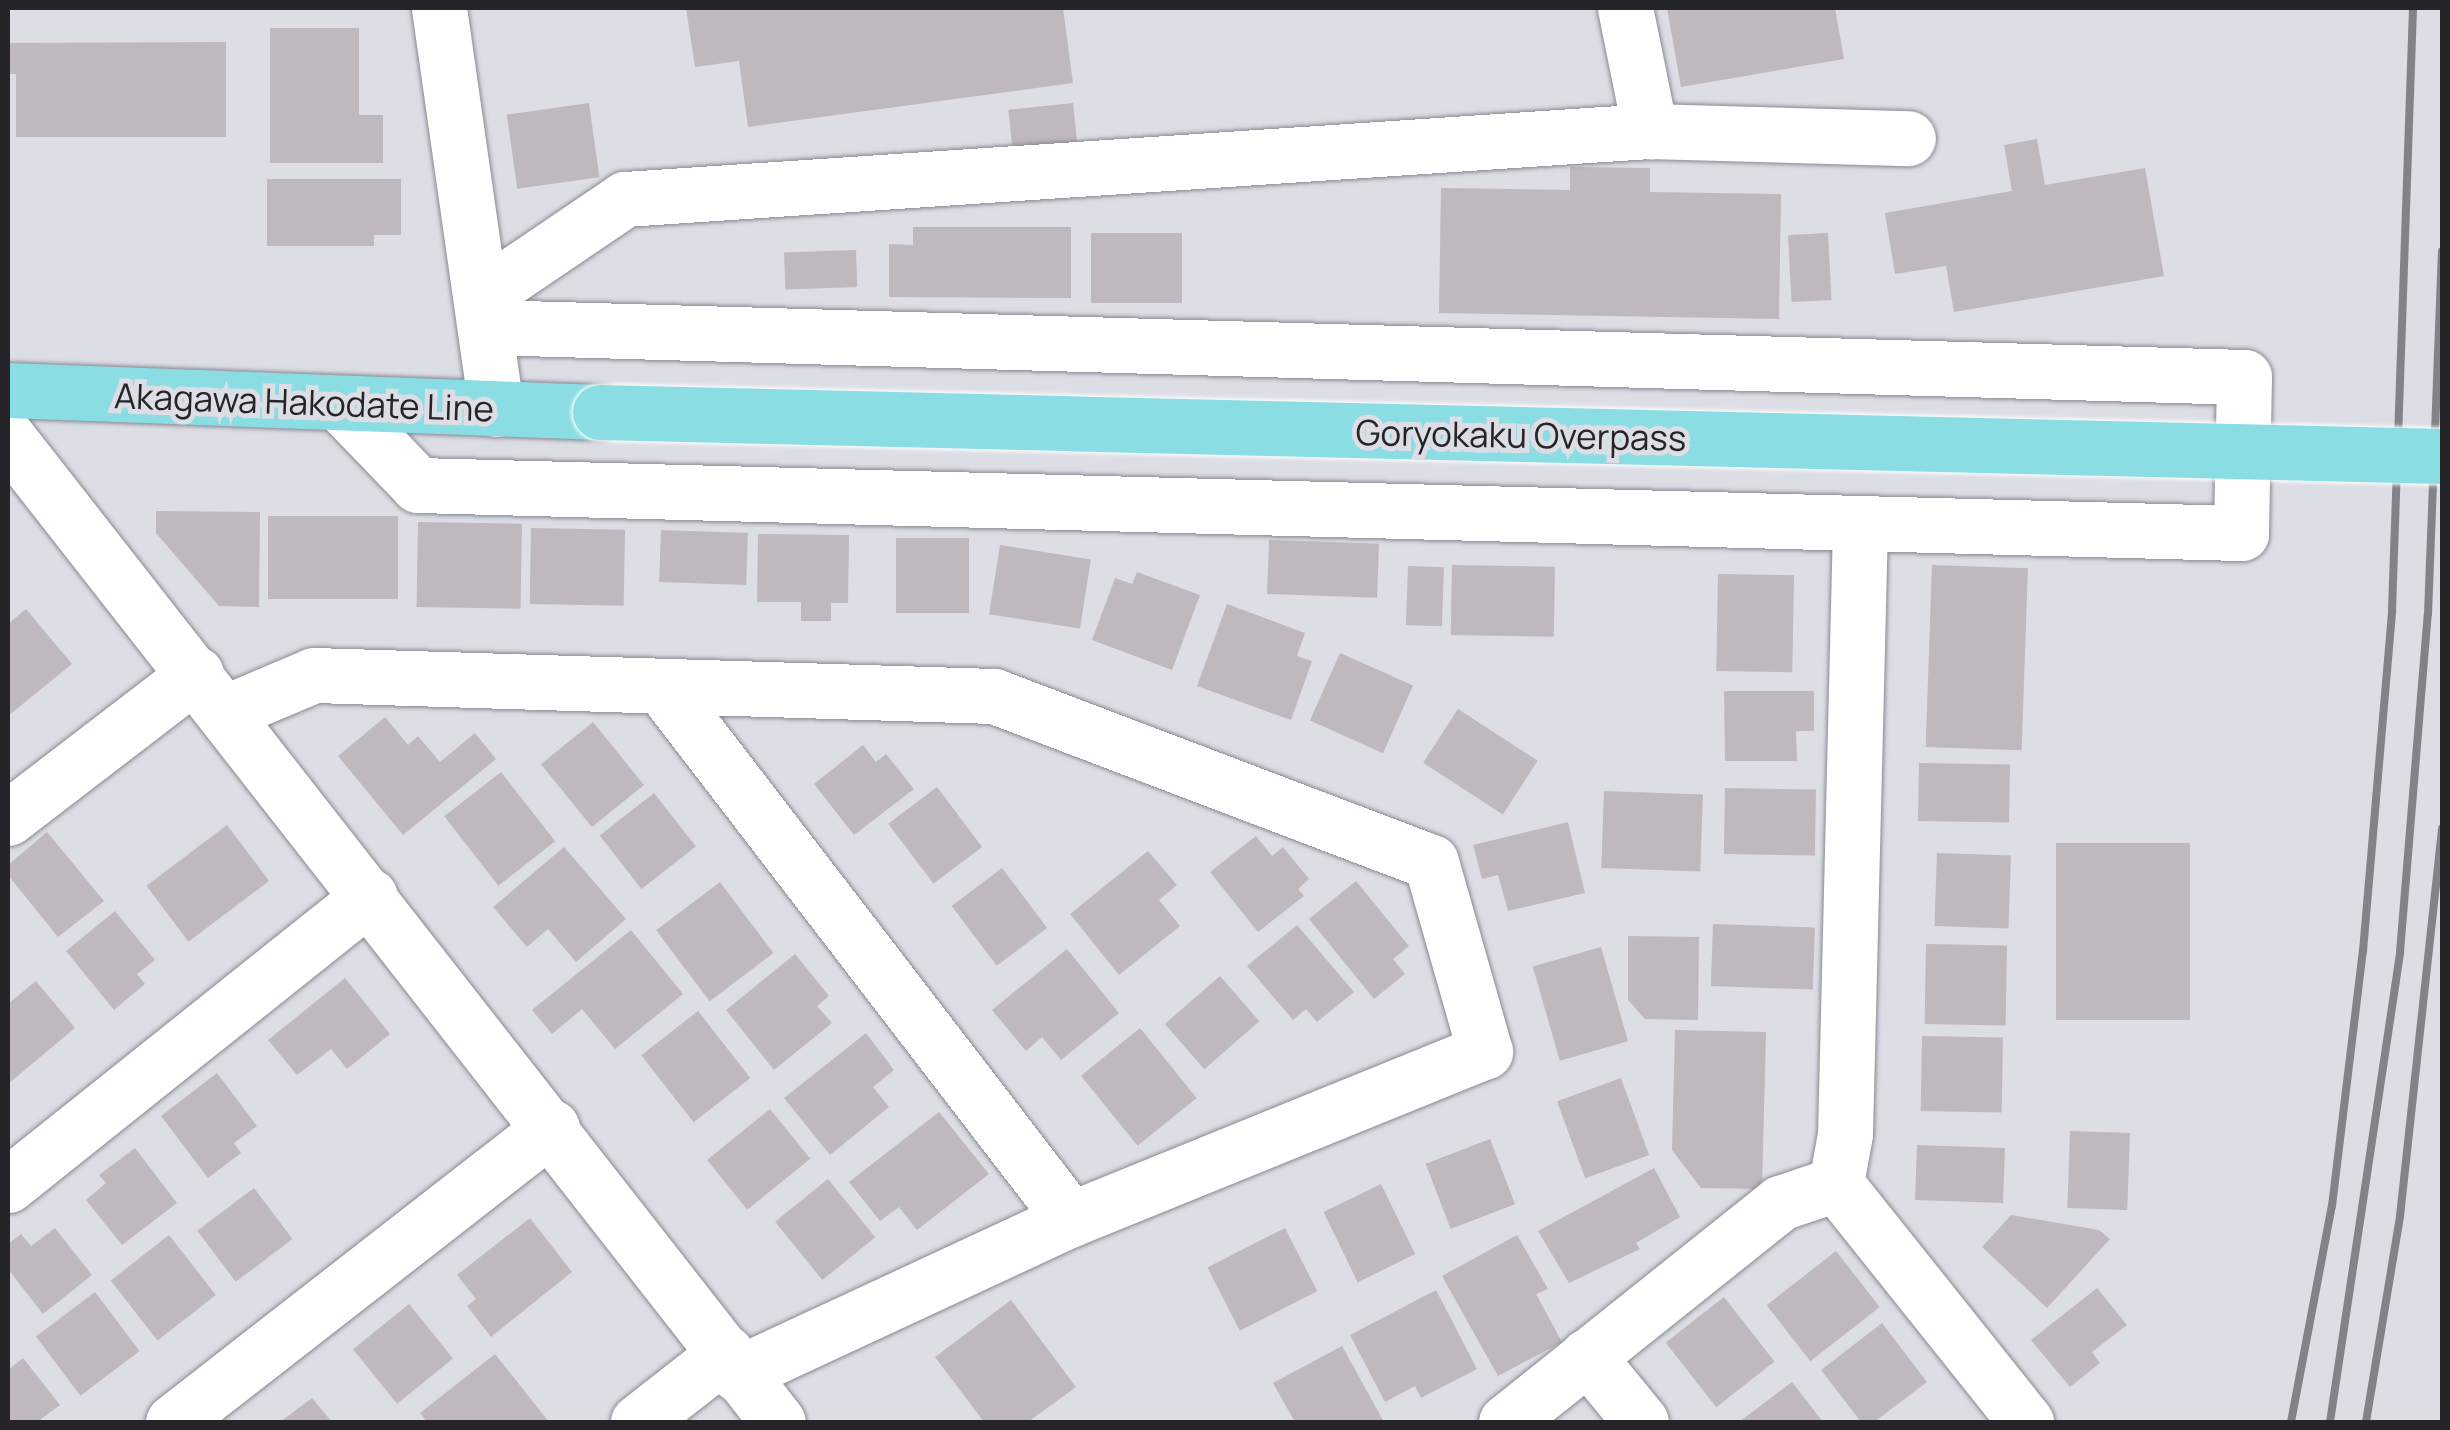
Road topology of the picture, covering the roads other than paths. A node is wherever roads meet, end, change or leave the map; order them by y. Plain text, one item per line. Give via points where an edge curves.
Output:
1 (439, 8) edge
2 (1625, 8) edge
3 (1650, 131) junction
4 (1908, 138) dead end
5 (486, 311) junction
6 (8, 390) edge
7 (340, 404) junction
8 (496, 408) junction
9 (600, 412) joint
10 (8, 438) edge
11 (2442, 456) edge
12 (1860, 525) junction
13 (662, 688) junction
14 (211, 693) junction
15 (8, 818) edge
16 (370, 896) junction
17 (552, 1126) junction
18 (1836, 1184) junction
19 (8, 1186) edge
20 (1071, 1219) junction
21 (1587, 1356) junction
22 (732, 1363) junction
23 (173, 1422) edge
24 (638, 1422) edge
25 (778, 1422) edge
26 (1506, 1422) edge
27 (1641, 1422) edge
28 (2026, 1422) edge

1 - 5 street
2 - 3 street
3 - 4 street
3 - 5 street via 625,199
5 - 8 street
5 - 12 street via 2244,377 2242,533
6 - 7 main road, Akagawa Hakodate Line
7 - 8 main road, Akagawa Hakodate Line
7 - 12 street via 418,485
8 - 9 main road, Akagawa Hakodate Line
9 - 11 main road, Goryokaku Overpass, bridge
10 - 14 street
12 - 18 street via 1845,1134
13 - 14 street via 314,675
13 - 20 street
13 - 20 street via 994,696 1431,862 1486,1051
14 - 15 street
14 - 16 street
16 - 17 street
16 - 19 street
17 - 22 street
17 - 23 street
18 - 21 street via 1780,1203
18 - 28 street
20 - 22 street
21 - 26 street
21 - 27 street
22 - 24 street
22 - 25 street

